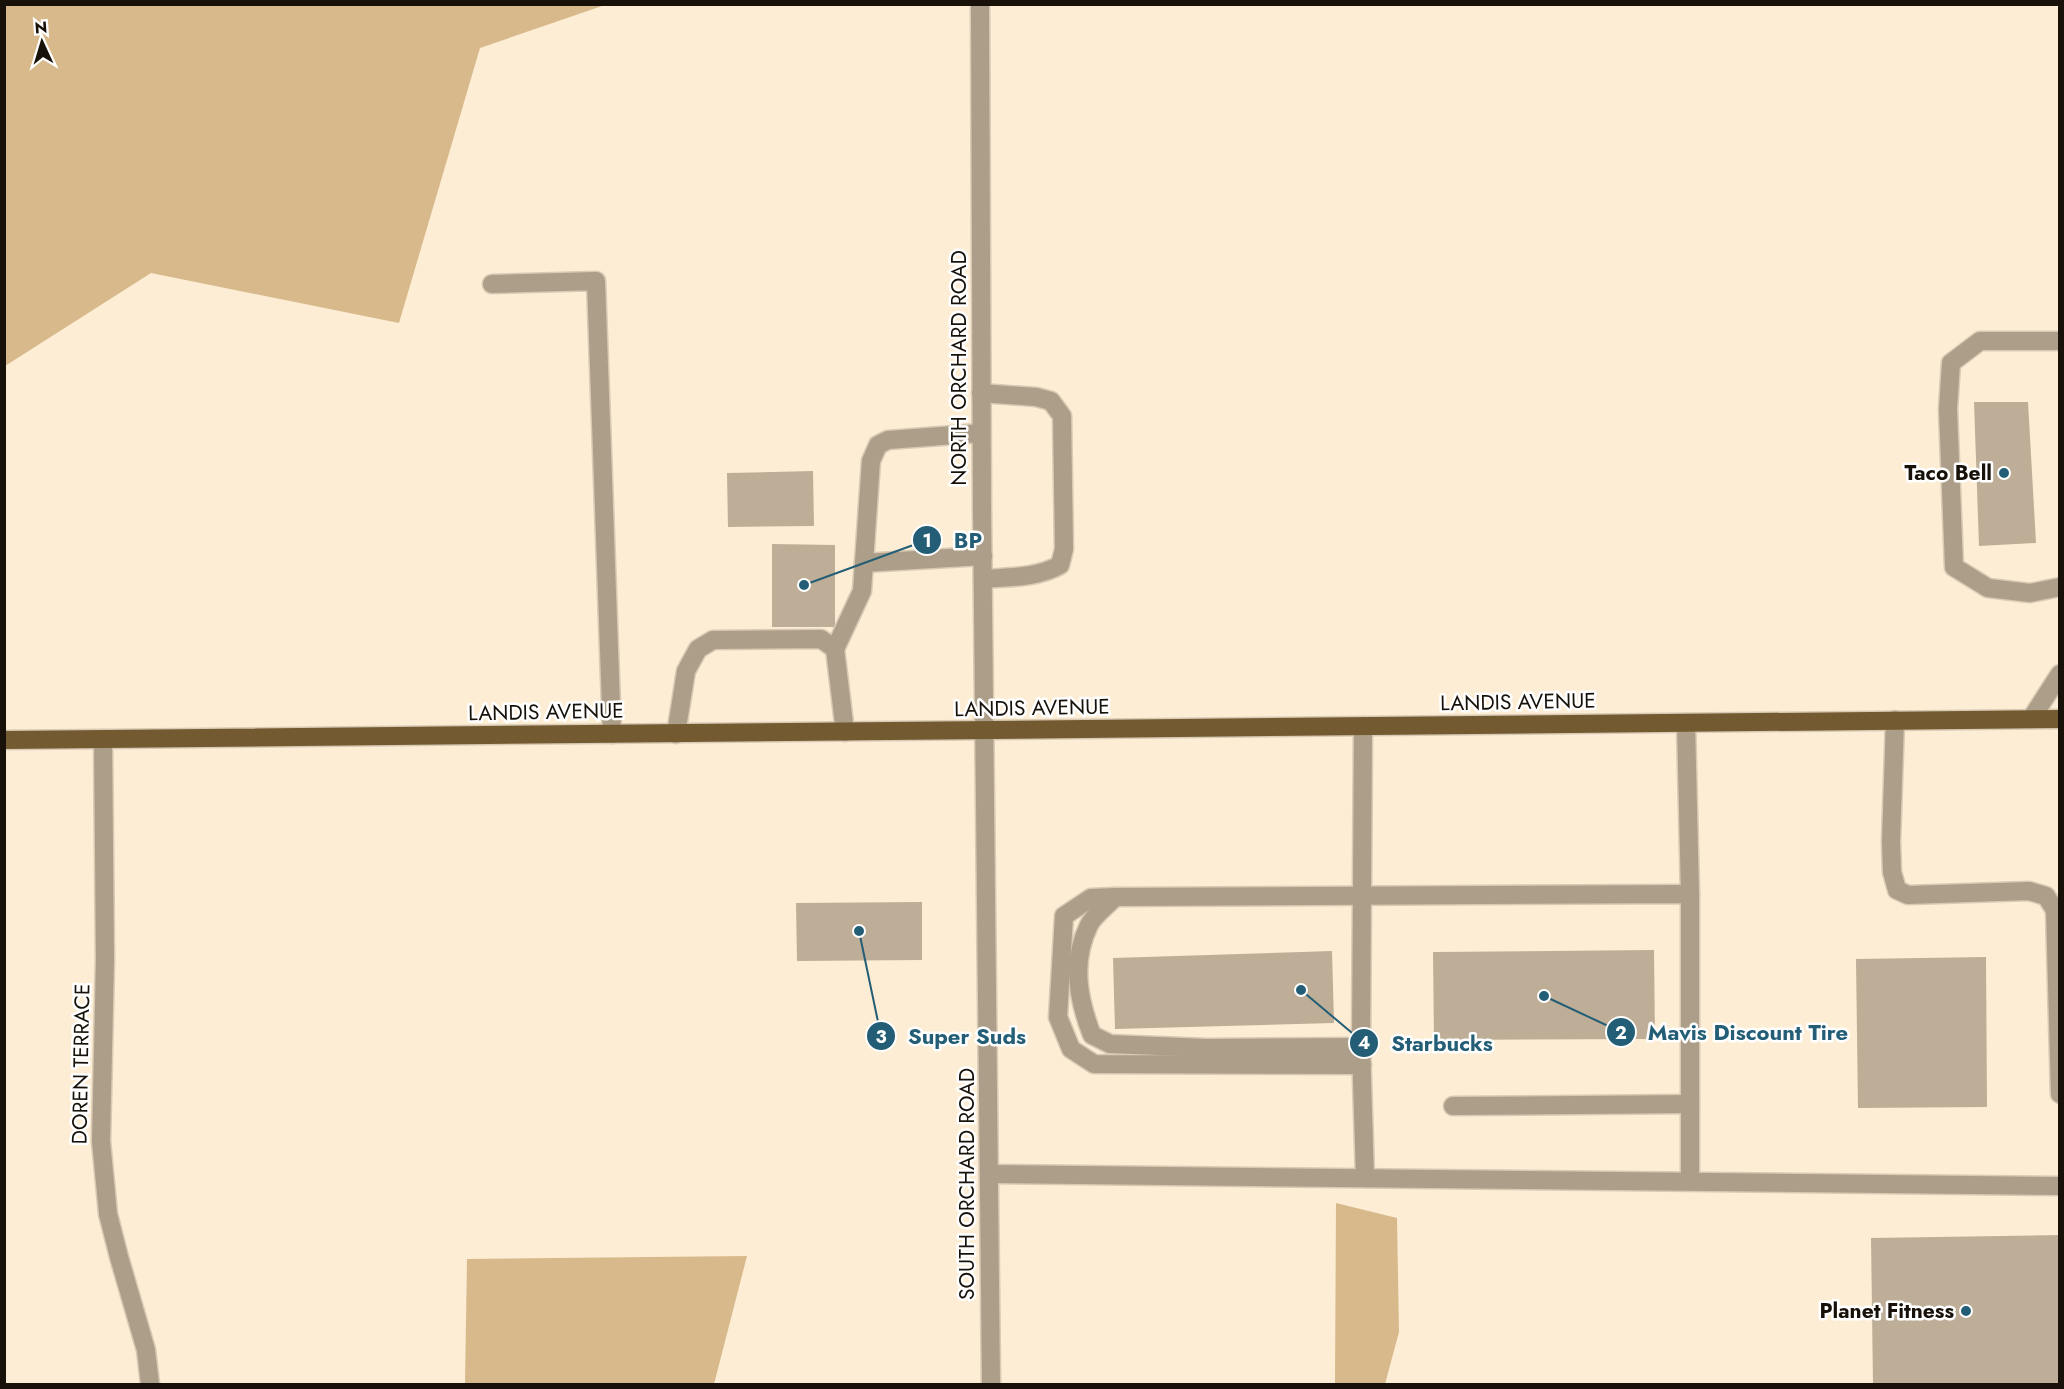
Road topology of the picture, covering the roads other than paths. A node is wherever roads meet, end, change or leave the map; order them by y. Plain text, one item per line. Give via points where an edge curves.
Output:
1 (980, 4) edge
2 (492, 284) dead end
3 (2060, 341) edge
4 (981, 393) junction
5 (981, 433) junction
6 (983, 556) junction
7 (864, 563) junction
8 (983, 579) junction
9 (2060, 587) edge
10 (835, 649) junction
11 (2060, 674) edge
12 (2031, 719) junction
13 (2060, 719) edge
14 (1895, 720) junction
15 (1686, 723) junction
16 (1363, 726) junction
17 (986, 731) junction
18 (845, 732) junction
19 (612, 734) junction
20 (676, 734) junction
21 (103, 739) junction
22 (4, 740) edge
23 (1690, 894) junction
24 (1363, 895) junction
25 (1115, 897) junction
26 (1362, 1056) junction
27 (2060, 1094) edge
28 (1690, 1104) junction
29 (1453, 1106) dead end
30 (989, 1174) junction
31 (1365, 1178) junction
32 (1690, 1181) junction
33 (2060, 1185) edge
34 (150, 1384) edge
35 (991, 1384) edge

1 - 4 street, NORTH ORCHARD ROAD
2 - 19 street via 596,281
3 - 9 street via 1980,341 1951,363 1948,409 1954,567 1988,588 2030,593
4 - 5 street, NORTH ORCHARD ROAD
4 - 8 street via 1051,401 1062,416 1064,549 1060,565 1049,571
5 - 6 street, NORTH ORCHARD ROAD
5 - 7 street via 888,440 878,445 871,461
6 - 7 street
6 - 8 street, NORTH ORCHARD ROAD
7 - 10 street via 862,591
8 - 17 street, NORTH ORCHARD ROAD
10 - 18 street
10 - 20 street via 821,639 713,640 698,649 686,671
11 - 12 street
12 - 13 main road, LANDIS AVENUE
12 - 14 main road, LANDIS AVENUE
14 - 15 main road, LANDIS AVENUE
14 - 27 street via 1891,842 1897,890 1908,895 2029,891 2046,896 2055,910
15 - 16 main road, LANDIS AVENUE
15 - 23 street
16 - 17 main road, LANDIS AVENUE
16 - 24 street
17 - 18 main road, LANDIS AVENUE
17 - 30 street, SOUTH ORCHARD ROAD
18 - 20 main road, LANDIS AVENUE
19 - 20 main road, LANDIS AVENUE
19 - 21 main road, LANDIS AVENUE
21 - 22 main road, LANDIS AVENUE
21 - 34 street, DOREN TERRACE via 105,959 101,1142 108,1214 146,1350
23 - 24 street
23 - 28 street
24 - 25 street
24 - 26 street
25 - 26 street via 1090,924 1077,962 1081,1006 1092,1035 1110,1044
25 - 26 street via 1091,898 1064,916 1058,1017 1071,1050 1094,1064
26 - 31 street
28 - 29 street
28 - 32 street
30 - 31 street
30 - 35 street, SOUTH ORCHARD ROAD
31 - 32 street
32 - 33 street

